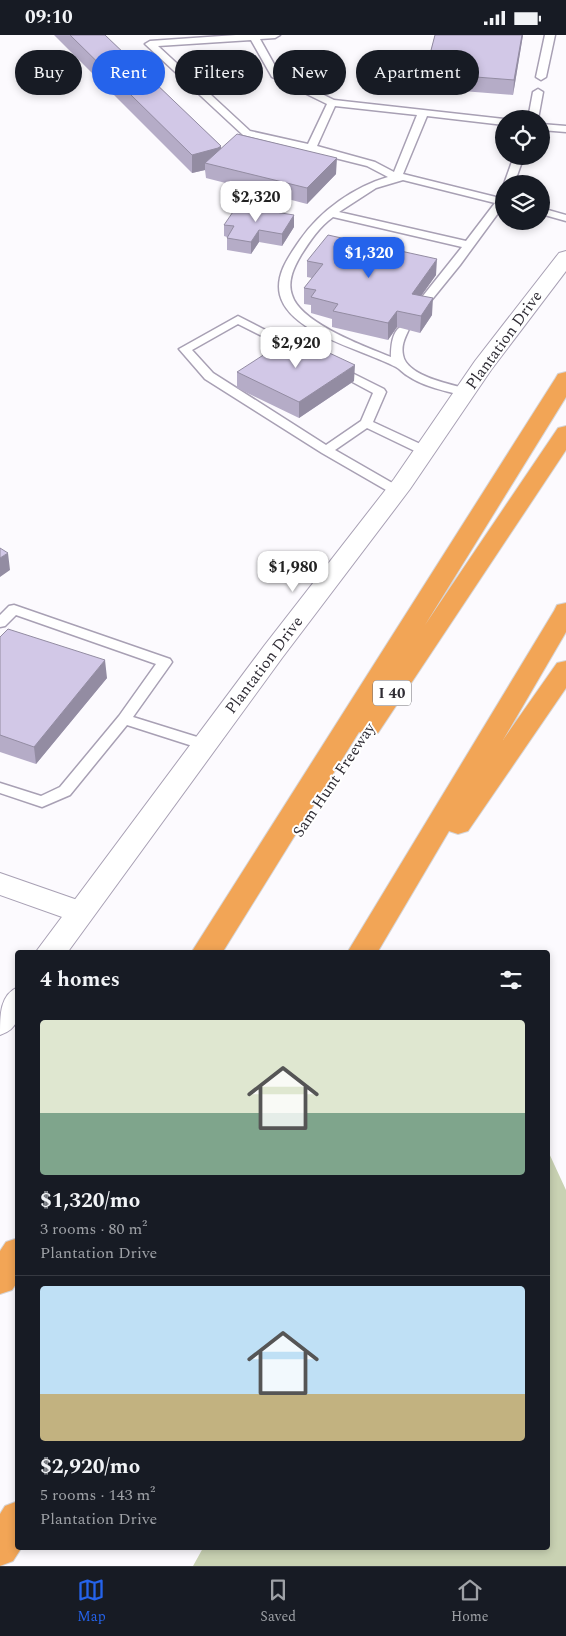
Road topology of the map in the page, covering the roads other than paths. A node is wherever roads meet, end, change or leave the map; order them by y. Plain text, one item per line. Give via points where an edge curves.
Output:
1 (274, 35) edge
2 (550, 35) edge
3 (254, 36) junction
4 (541, 77) dead end
5 (538, 92) dead end
6 (332, 103) junction
7 (535, 110) edge
8 (423, 113) junction
9 (495, 122) edge
10 (550, 128) edge
11 (566, 129) edge
12 (311, 149) junction
13 (397, 177) junction
14 (495, 198) edge
15 (495, 211) edge
16 (550, 214) edge
17 (327, 216) junction
18 (566, 218) edge
19 (466, 250) junction
20 (566, 257) edge
21 (417, 311) edge
22 (403, 329) edge
23 (309, 355) edge
24 (326, 364) edge
25 (398, 364) junction
26 (566, 379) edge
27 (465, 392) junction
28 (366, 423) junction
29 (566, 433) edge
30 (326, 450) junction
31 (425, 451) junction
32 (397, 491) junction
33 (566, 611) edge
34 (0, 623) edge
35 (566, 669) edge
36 (124, 719) junction
37 (205, 745) junction
38 (0, 788) edge
39 (0, 884) edge
40 (79, 911) junction
41 (52, 950) edge
42 (208, 950) edge
43 (220, 950) edge
44 (364, 950) edge
45 (370, 950) edge
46 (15, 1003) edge
47 (0, 1023) edge
48 (15, 1256) edge
49 (0, 1279) edge
50 (15, 1524) edge
51 (0, 1548) edge

1 - 3 lane
2 - 4 lane
3 - 6 lane via 275,75
3 - 12 lane via 150,44 247,133
5 - 7 lane
6 - 8 lane
6 - 12 lane
8 - 9 lane
8 - 13 lane
10 - 11 lane
12 - 13 lane via 371,164
13 - 14 lane
13 - 17 lane via 377,185
15 - 19 lane
16 - 18 lane
17 - 19 lane
17 - 25 lane via 315,227 288,269 284,292 309,322
19 - 21 lane
20 - 27 street, Plantation Drive
22 - 25 lane via 395,345
23 - 30 lane via 238,319 185,349 209,376
24 - 28 lane via 380,392
25 - 27 lane via 414,375
26 - 42 highway
27 - 31 street, Plantation Drive
28 - 30 lane
28 - 31 lane
29 - 43 highway, Sam Hunt Freeway / I 40
30 - 32 lane
31 - 32 street, Plantation Drive
32 - 37 street, Plantation Drive
33 - 44 highway
34 - 36 lane via 14,609 165,662
35 - 45 highway
36 - 37 lane
36 - 38 lane via 65,791 42,801
37 - 40 street, Plantation Drive
39 - 40 street
40 - 41 street, Plantation Drive
46 - 47 street
48 - 49 highway
50 - 51 highway

